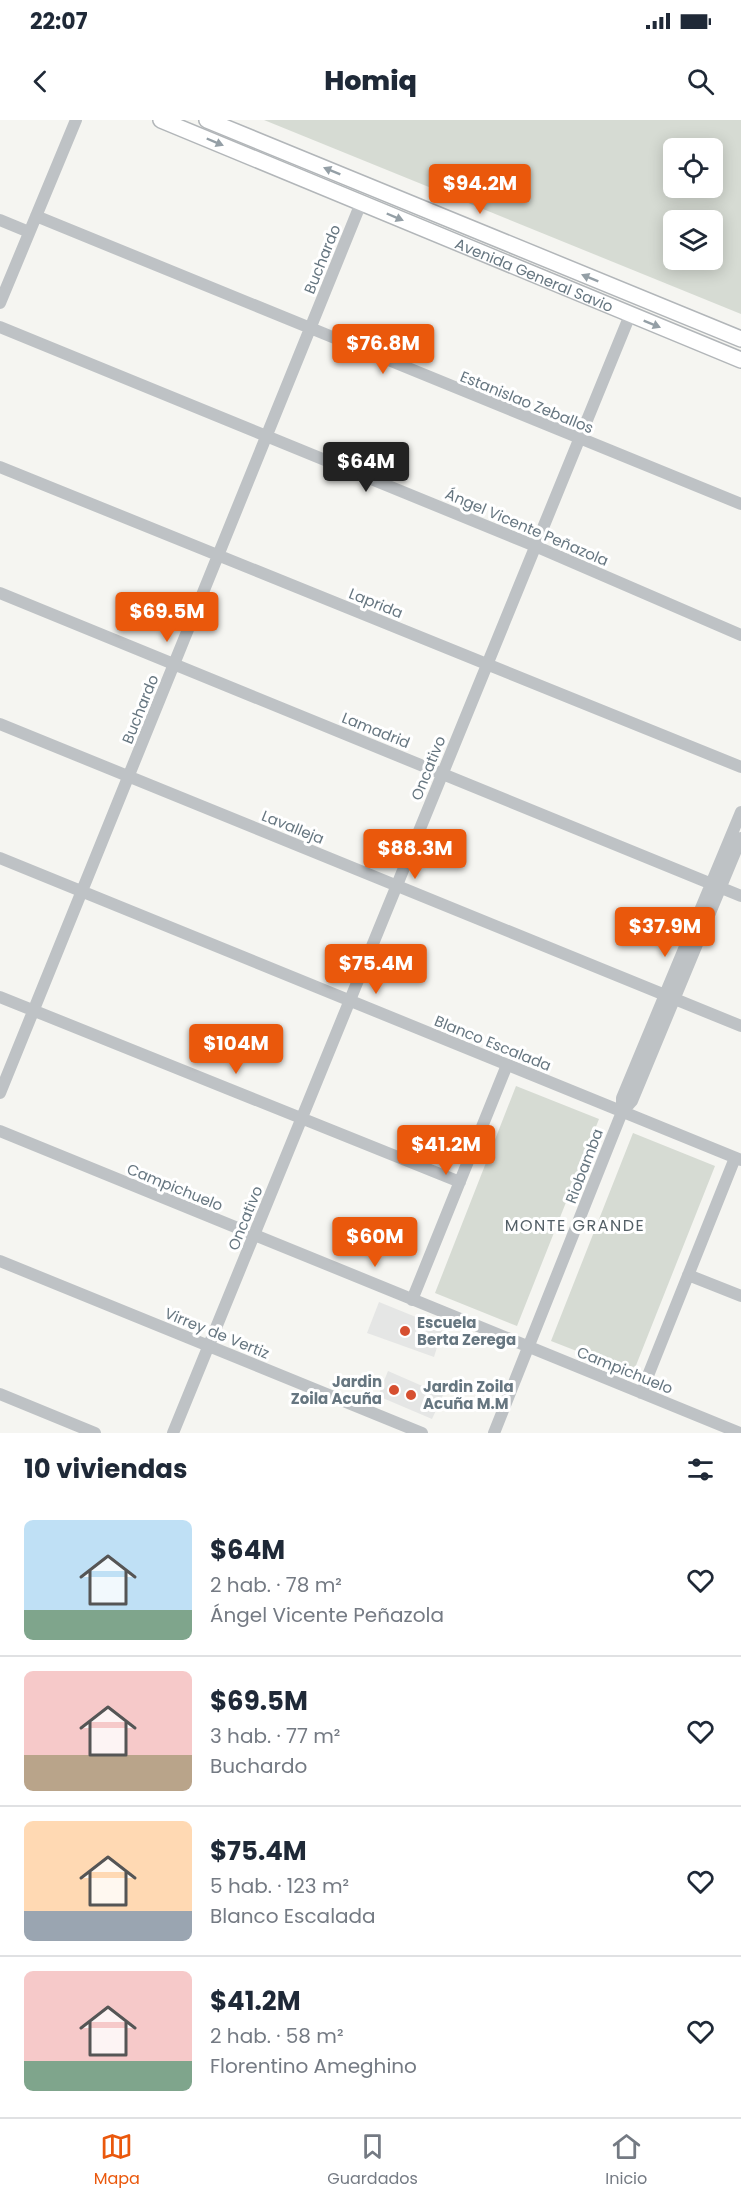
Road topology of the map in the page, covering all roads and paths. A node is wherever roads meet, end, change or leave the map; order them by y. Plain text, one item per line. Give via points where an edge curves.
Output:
1 (76, 120) edge
2 (161, 120) edge
3 (207, 120) edge
4 (361, 203) junction
5 (36, 216) junction
6 (0, 220) edge
7 (29, 232) junction
8 (0, 303) edge
9 (630, 315) junction
10 (0, 327) edge
11 (310, 329) junction
12 (741, 339) edge
13 (741, 360) edge
14 (267, 436) junction
15 (579, 439) junction
16 (0, 467) edge
17 (741, 504) edge
18 (535, 546) junction
19 (218, 556) junction
20 (0, 593) edge
21 (741, 634) edge
22 (174, 664) junction
23 (487, 664) junction
24 (0, 724) edge
25 (741, 767) edge
26 (442, 774) junction
27 (129, 776) junction
28 (741, 813) edge
29 (741, 838) edge
30 (0, 858) edge
31 (397, 886) junction
32 (716, 886) junction
33 (82, 892) junction
34 (741, 896) edge
35 (0, 997) edge
36 (670, 998) junction
37 (350, 1001) junction
38 (34, 1010) junction
39 (741, 1026) edge
40 (507, 1065) junction
41 (0, 1093) edge
42 (622, 1112) junction
43 (302, 1118) junction
44 (0, 1131) edge
45 (738, 1159) edge
46 (460, 1182) junction
47 (254, 1235) junction
48 (0, 1261) edge
49 (688, 1275) junction
50 (741, 1296) edge
51 (412, 1300) junction
52 (209, 1346) junction
53 (529, 1347) junction
54 (641, 1393) junction
55 (0, 1394) edge
56 (95, 1433) edge
57 (173, 1433) edge
58 (422, 1433) edge
59 (494, 1433) edge
60 (740, 1433) edge

1 - 5 street
2 -> 4 main road, Avenida General Savio
12 -> 3 main road, Avenida General Savio
4 -> 9 main road, Avenida General Savio
4 - 11 street, Buchardo
5 - 7 street
5 - 11 street, Estanislao Zeballos
6 - 7 street
7 - 8 street
9 -> 13 main road, Avenida General Savio
9 - 15 street, Oncativo
10 - 14 street, Ángel Vicente Peñazola
11 - 14 street, Buchardo
11 - 15 street, Estanislao Zeballos
14 - 18 street, Ángel Vicente Peñazola
14 - 19 street, Buchardo
15 - 17 street, Estanislao Zeballos
15 - 18 street, Oncativo
16 - 19 street, Laprida
18 - 21 street, Ángel Vicente Peñazola
18 - 23 street, Oncativo
19 - 22 street, Buchardo
19 - 23 street, Laprida
20 - 22 street, Lamadrid
22 - 26 street, Lamadrid
22 - 27 street, Buchardo
23 - 25 street, Laprida
23 - 26 street, Oncativo
24 - 27 street, Lavalleja
26 - 31 street, Oncativo
26 - 32 street, Lamadrid
27 - 31 street, Lavalleja
27 - 33 street, Buchardo
28 - 32 street, Riobamba
29 - 32 street, Riobamba
30 - 33 street, Blanco Escalada
31 - 36 street, Lavalleja
31 - 37 street, Oncativo
32 - 34 street, Lamadrid
32 - 36 street, Riobamba
33 - 37 street, Blanco Escalada
33 - 38 street, Buchardo
35 - 38 street
36 - 39 street, Lavalleja
36 - 42 street, Riobamba via 632,1101
37 - 40 street, Blanco Escalada
37 - 43 street, Oncativo
38 - 41 street, Buchardo
38 - 43 street
40 - 42 street, Blanco Escalada
40 - 46 street
42 - 45 street, Blanco Escalada
42 - 53 street, Riobamba
43 - 46 street
43 - 47 street, Oncativo
44 - 47 street, Campichuelo
45 - 49 street
46 - 51 street
47 - 51 street, Campichuelo
47 - 52 street, Oncativo
48 - 52 street, Virrey de Vertiz
49 - 50 street
49 - 54 street
51 - 53 street, Campichuelo
52 - 57 street, Oncativo
52 - 58 street, Virrey de Vertiz
53 - 54 street, Campichuelo
53 - 59 street, Riobamba
54 - 60 street, Campichuelo
55 - 56 street

